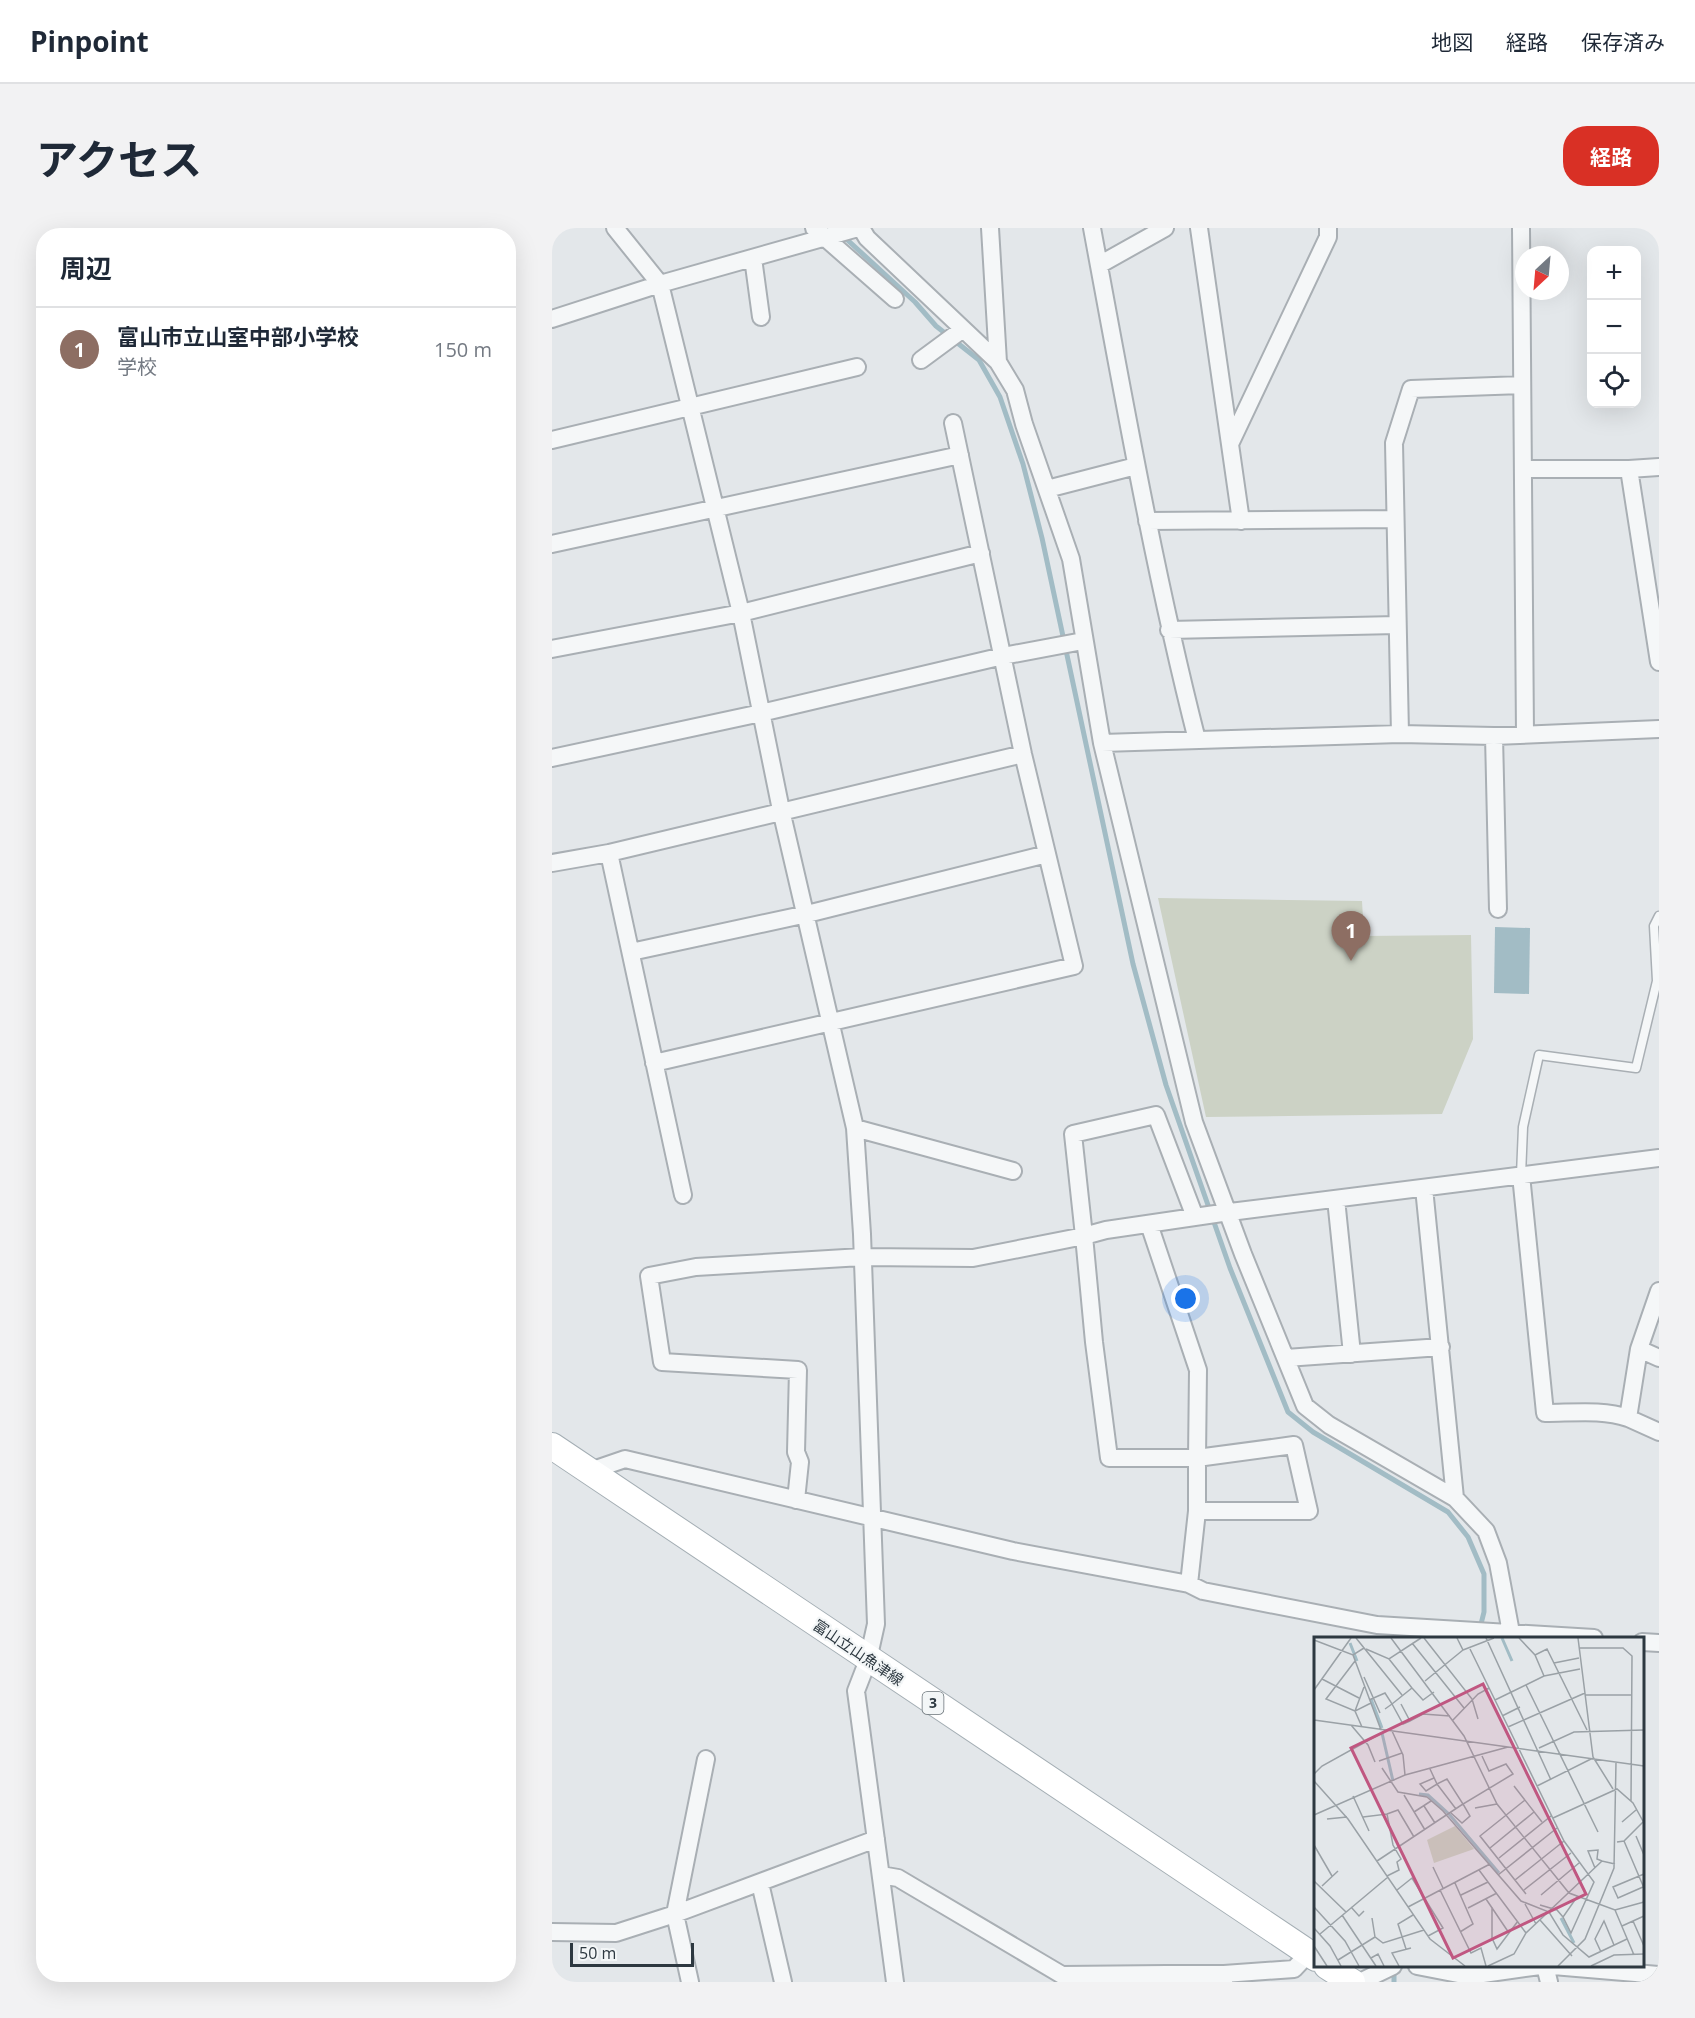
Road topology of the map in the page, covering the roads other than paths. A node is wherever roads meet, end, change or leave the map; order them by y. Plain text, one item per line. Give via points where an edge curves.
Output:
1 (990, 228) edge
2 (1092, 228) edge
3 (1165, 228) edge
4 (1199, 228) edge
5 (1328, 228) edge
6 (1521, 228) edge
7 (857, 229) edge
8 (623, 230) edge
9 (822, 234) edge
10 (753, 258) junction
11 (1099, 265) junction
12 (660, 284) junction
13 (895, 298) dead end
14 (761, 317) dead end
15 (552, 320) edge
16 (962, 330) junction
17 (921, 360) dead end
18 (998, 362) junction
19 (857, 367) dead end
20 (1522, 385) junction
21 (691, 408) junction
22 (953, 423) dead end
23 (552, 440) edge
24 (1230, 444) junction
25 (960, 455) junction
26 (1136, 466) junction
27 (1659, 466) edge
28 (1523, 469) junction
29 (1629, 469) junction
30 (1047, 489) junction
31 (716, 509) junction
32 (1395, 519) junction
33 (1241, 520) junction
34 (1147, 521) junction
35 (552, 544) edge
36 (981, 553) junction
37 (741, 613) junction
38 (1397, 625) junction
39 (1169, 630) junction
40 (1080, 642) junction
41 (552, 649) edge
42 (1003, 656) junction
43 (1659, 662) edge
44 (761, 713) junction
45 (1659, 729) edge
46 (1400, 734) junction
47 (1525, 734) junction
48 (1494, 736) junction
49 (1197, 740) junction
50 (1102, 742) junction
51 (1023, 754) junction
52 (552, 758) edge
53 (781, 810) junction
54 (609, 853) junction
55 (1047, 854) junction
56 (552, 863) edge
57 (1498, 909) dead end
58 (807, 914) junction
59 (1659, 916) edge
60 (631, 952) junction
61 (829, 1022) junction
62 (654, 1063) junction
63 (855, 1128) junction
64 (1659, 1158) edge
65 (1013, 1171) dead end
66 (1521, 1175) junction
67 (1424, 1188) junction
68 (682, 1195) dead end
69 (1335, 1199) junction
70 (1225, 1213) junction
71 (1197, 1217) junction
72 (1149, 1224) junction
73 (1084, 1236) junction
74 (862, 1257) junction
75 (1659, 1292) edge
76 (1441, 1347) junction
77 (1639, 1349) junction
78 (1352, 1354) junction
79 (1286, 1358) junction
80 (1659, 1358) edge
81 (1629, 1418) junction
82 (1659, 1432) edge
83 (552, 1446) edge
84 (1197, 1458) junction
85 (590, 1471) junction
86 (1455, 1498) junction
87 (796, 1500) junction
88 (1197, 1511) junction
89 (871, 1519) junction
90 (1189, 1584) junction
91 (1375, 1632) edge
92 (1511, 1635) edge
93 (1566, 1637) edge
94 (1644, 1642) edge
95 (1659, 1643) edge
96 (868, 1660) junction
97 (706, 1759) dead end
98 (876, 1839) junction
99 (881, 1875) junction
100 (760, 1882) junction
101 (675, 1914) junction
102 (552, 1932) edge
103 (1314, 1957) edge
104 (1314, 1960) edge
105 (1329, 1967) edge
106 (1426, 1967) edge
107 (1527, 1967) edge
108 (1545, 1967) edge
109 (1574, 1967) edge
110 (1388, 1968) edge
111 (1659, 1975) edge
112 (1166, 1978) edge
113 (1224, 1978) edge
114 (690, 1982) edge
115 (783, 1982) edge
116 (895, 1982) edge
117 (1352, 1982) edge
118 (1360, 1982) edge
119 (1549, 1982) edge

1 - 18 street
2 - 11 street
3 - 11 street
4 - 24 street
5 - 24 street via 1328,237
6 - 20 street
7 - 9 street
7 - 16 street
8 - 12 street
9 - 10 street
9 - 13 street
10 - 12 street
10 - 14 street
11 - 26 street
12 - 15 street
12 - 21 street
16 - 17 street
16 - 18 street
18 - 30 street via 1015,390
19 - 21 street
20 - 28 street
20 - 32 street via 1411,389 1394,443
21 - 23 street
21 - 31 street
22 - 25 street
24 - 33 street
25 - 31 street
25 - 36 street
26 - 30 street
26 - 34 street
27 - 29 street
28 - 29 street
28 - 47 street
29 - 43 street
30 - 40 street via 1071,560
31 - 35 street
31 - 37 street
32 - 33 street
32 - 38 street
33 - 34 street
34 - 39 street
36 - 37 street
36 - 42 street
37 - 41 street
37 - 44 street
38 - 39 street
38 - 46 street
39 - 49 street
40 - 42 street
40 - 50 street
42 - 44 street
42 - 51 street
44 - 52 street
44 - 53 street
45 - 47 street
46 - 48 street
46 - 49 street
47 - 48 street
48 - 57 street
49 - 50 street
50 - 70 street via 1194,1122
51 - 53 street
51 - 55 street
53 - 54 street
53 - 58 street
54 - 56 street
54 - 60 street
55 - 58 street
55 - 61 street via 1074,966
58 - 60 street
58 - 61 street
59 - 66 lane via 1654,926 1658,981 1636,1068 1539,1055 1523,1127
60 - 62 street
61 - 62 street
61 - 63 street
62 - 68 street
63 - 65 street
63 - 74 street
64 - 66 street
66 - 67 street
66 - 81 street via 1545,1413 1617,1414
67 - 69 street
67 - 76 street
69 - 70 street
69 - 78 street
70 - 71 street
70 - 79 street
71 - 72 street
71 - 73 street via 1156,1115 1073,1134
72 - 73 street
72 - 84 street via 1198,1370
73 - 74 street via 973,1258
73 - 84 street via 1109,1458
74 - 87 street via 696,1266 649,1276 662,1362 798,1370 796,1452 800,1462
74 - 89 street
75 - 77 street
76 - 78 street
76 - 86 street
77 - 80 street
77 - 81 street
78 - 79 street
79 - 86 street via 1305,1406 1329,1425
81 - 82 street
83 - 85 main road, 富山立山魚津線 / 3
84 - 88 street
84 - 88 street via 1294,1445 1309,1511
85 - 87 street via 625,1459
85 - 96 main road, 富山立山魚津線 / 3
86 - 92 street via 1486,1531 1498,1563
87 - 89 street
88 - 90 street
89 - 90 street via 1012,1551
89 - 96 street via 876,1624
90 - 91 street via 1203,1591
91 - 92 street via 1469,1630
92 - 93 street
94 - 95 street
96 - 98 street via 856,1691
96 - 103 main road, 富山立山魚津線 / 3
97 - 101 street
98 - 99 street
98 - 100 street
99 - 112 street via 898,1878 1062,1975
99 - 116 street
100 - 101 street
100 - 115 street
101 - 102 street via 616,1933
101 - 114 street
104 - 113 street via 1294,1969
105 - 117 main road, 富山立山魚津線 / 3
106 - 107 street via 1469,1976
108 - 119 street
109 - 111 street
110 - 118 street
112 - 113 street

